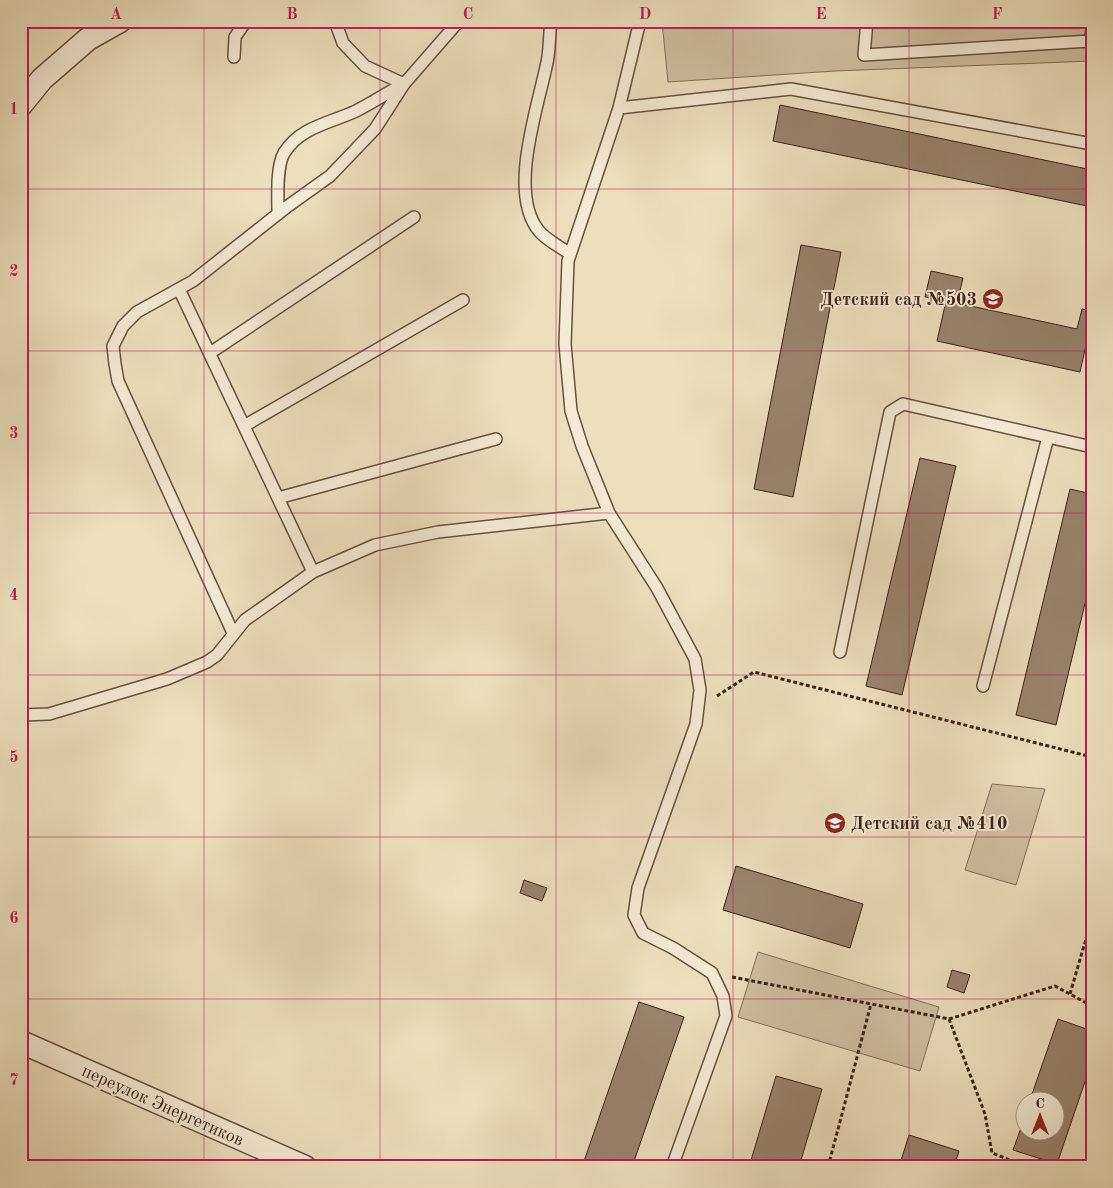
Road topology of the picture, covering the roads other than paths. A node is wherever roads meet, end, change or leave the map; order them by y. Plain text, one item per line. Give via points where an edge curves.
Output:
1 (120, 21) edge
2 (246, 21) edge
3 (335, 21) edge
4 (459, 21) edge
5 (551, 21) edge
6 (640, 21) edge
7 (867, 21) edge
8 (1092, 30) edge
9 (234, 57) dead end
10 (404, 84) junction
11 (21, 105) edge
12 (619, 108) junction
13 (1092, 144) edge
14 (278, 214) junction
15 (414, 217) dead end
16 (570, 254) junction
17 (179, 289) junction
18 (463, 300) dead end
19 (210, 353) junction
20 (244, 426) junction
21 (1048, 437) junction
22 (496, 438) dead end
23 (1092, 447) edge
24 (278, 498) junction
25 (609, 513) junction
26 (312, 572) junction
27 (233, 633) junction
28 (840, 652) dead end
29 (983, 686) dead end
30 (21, 715) edge
31 (21, 1042) edge
32 (305, 1167) edge
33 (672, 1167) edge

1 - 11 street via 88,39 42,79
2 - 9 lane via 235,37
3 - 10 lane via 344,42 365,66
4 - 10 lane
5 - 16 lane via 547,65 533,122 524,182 527,211 539,232
6 - 12 lane
7 - 8 lane via 864,55 1090,41
10 - 14 lane via 376,129 330,176
10 - 14 lane via 356,111 304,132 284,152 278,183
12 - 13 lane via 791,89
12 - 16 lane
14 - 17 lane
15 - 19 lane
16 - 25 lane via 565,344 571,411
17 - 19 lane
17 - 27 lane via 137,312 123,326 113,346 115,364 118,382
18 - 20 lane
19 - 20 lane
20 - 24 lane
21 - 23 lane
21 - 28 lane via 902,404 890,412
21 - 29 lane
22 - 24 lane
24 - 26 lane
25 - 26 lane via 438,532 375,545
25 - 33 lane via 695,659 700,690 696,724 638,888 634,916 642,933 674,948 712,973 723,996 726,1016
26 - 27 lane via 245,620
27 - 30 lane via 207,662 167,679 49,714
31 - 32 street, переулок Энергетиков

